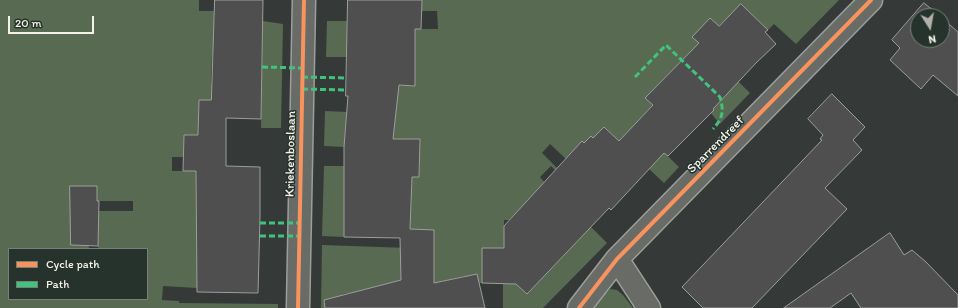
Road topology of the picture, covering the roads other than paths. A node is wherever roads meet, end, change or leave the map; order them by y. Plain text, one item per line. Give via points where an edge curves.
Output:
1 (304, 0) edge
2 (871, 0) edge
3 (617, 259) junction
4 (298, 308) edge
5 (580, 308) edge
6 (649, 308) edge

1 - 4 street, Kriekenboslaan
2 - 3 street, Sparrendreef
3 - 5 street, Sparrendreef
3 - 6 street

